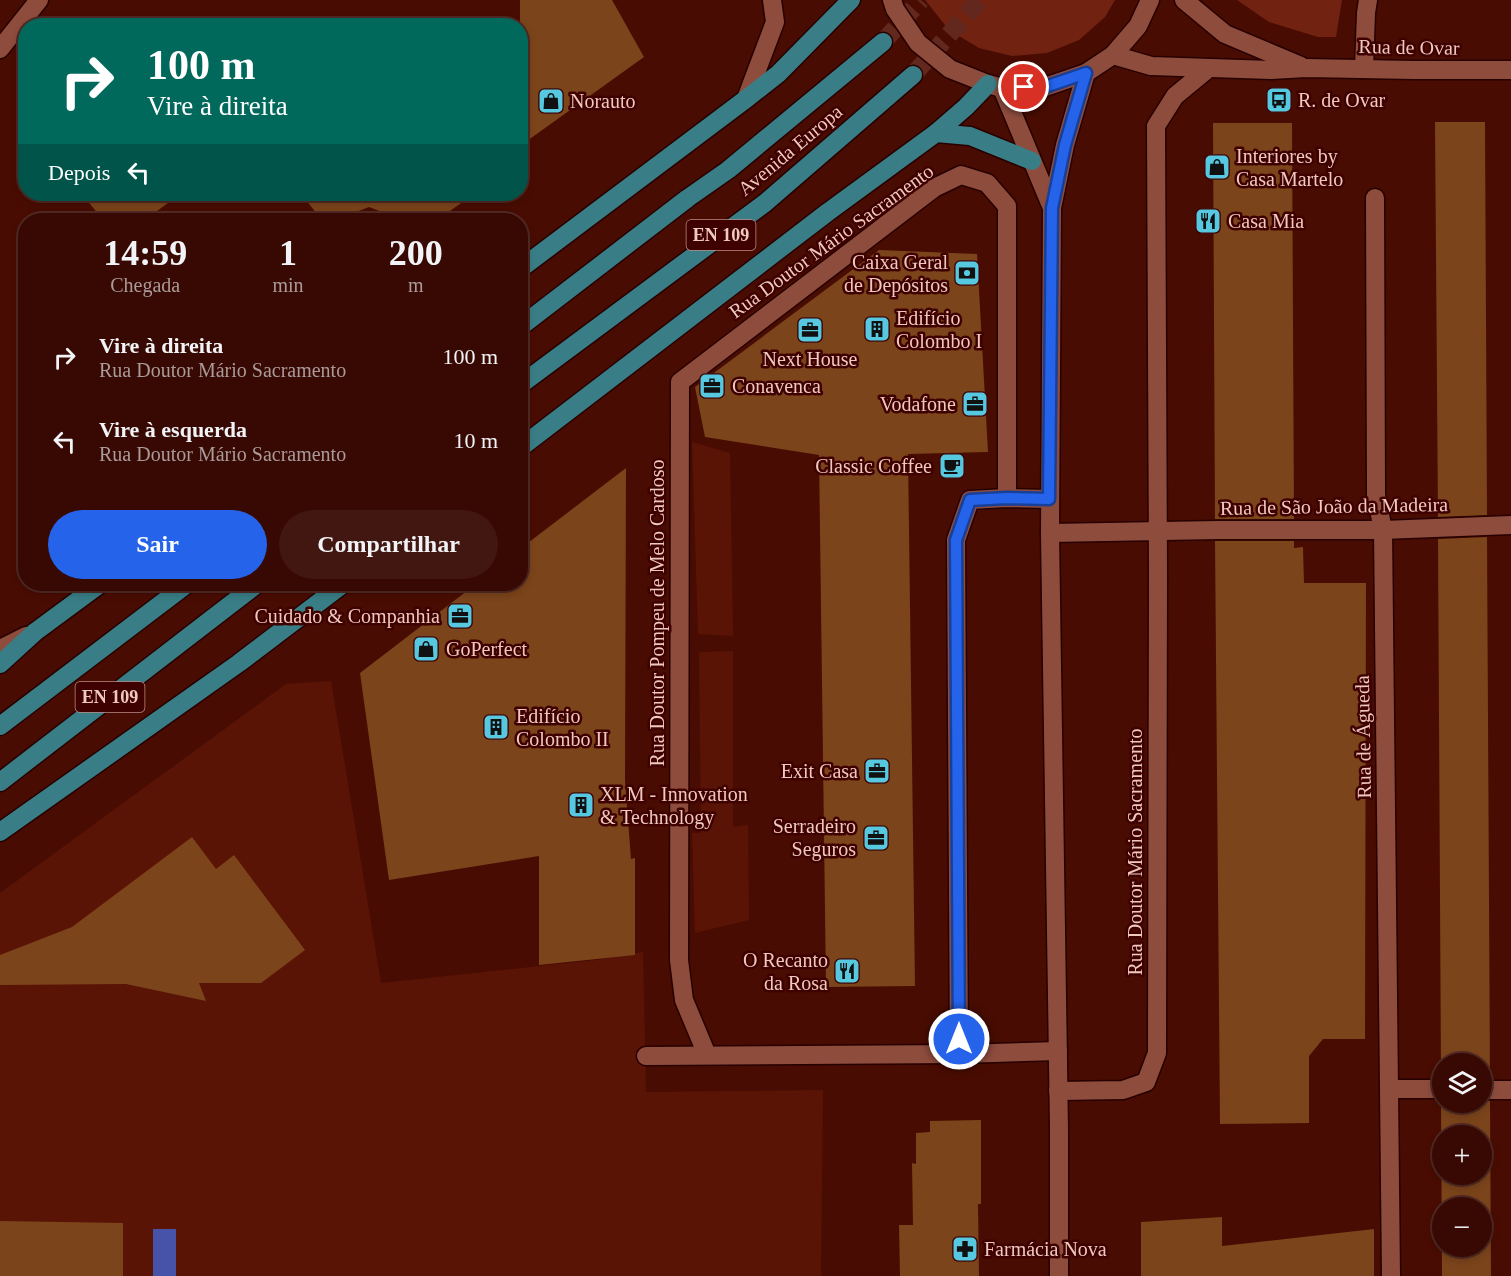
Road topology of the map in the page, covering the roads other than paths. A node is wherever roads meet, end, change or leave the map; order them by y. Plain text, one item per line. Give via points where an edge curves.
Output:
1 (39, 0) edge
2 (772, 0) edge
3 (851, 0) edge
4 (892, 0) edge
5 (1150, 0) edge
6 (1184, 0) edge
7 (1368, 0) edge
8 (25, 18) edge
9 (18, 26) edge
10 (883, 42) tunnel mouth
11 (0, 49) edge
12 (1113, 55) junction
13 (1209, 68) junction
14 (1306, 68) junction
15 (1364, 69) junction
16 (1511, 70) edge
17 (1086, 73) junction
18 (913, 75) tunnel mouth
19 (995, 86) junction
20 (746, 99) junction
21 (936, 133) junction
22 (1032, 161) junction
23 (1375, 198) dead end
24 (1052, 208) junction
25 (528, 262) edge
26 (528, 321) edge
27 (528, 379) edge
28 (680, 382) joint
29 (528, 442) edge
30 (1007, 498) junction
31 (1049, 499) junction
32 (1511, 525) edge
33 (1383, 530) junction
34 (1158, 532) junction
35 (1050, 533) junction
36 (91, 591) edge
37 (178, 591) edge
38 (248, 591) edge
39 (334, 591) edge
40 (39, 630) junction
41 (0, 650) edge
42 (0, 664) edge
43 (0, 726) edge
44 (0, 782) edge
45 (0, 831) edge
46 (1058, 1051) junction
47 (959, 1054) junction
48 (707, 1055) junction
49 (646, 1056) dead end
50 (1390, 1089) junction
51 (1432, 1089) edge
52 (1492, 1090) edge
53 (1511, 1090) edge
54 (1058, 1091) junction
55 (1059, 1276) edge
56 (1391, 1276) edge

1 - 8 street
2 - 20 street via 775,22
3 - 20 main road via 778,74
4 - 19 street via 918,44 950,69
5 - 12 street via 1138,26
6 - 14 street, Rua de Ovar via 1225,34
7 - 15 street
9 - 11 street
10 - 26 main road, Avenida Europa / EN 109 via 728,170
12 - 13 street, Rua de Ovar via 1151,66
12 - 17 street
13 - 14 street, Rua de Ovar
13 - 34 street, Rua Doutor Mário Sacramento via 1175,96 1156,126
14 - 15 street, Rua de Ovar
15 - 16 street, Rua de Ovar
17 - 19 street via 1045,87
17 - 24 street
18 - 27 main road, Avenida Europa / EN 109 via 765,203
19 - 21 main road
19 - 22 street
20 - 25 main road
21 - 22 main road via 970,135
21 - 29 main road
22 - 24 street
23 - 33 street, Rua de Águeda via 1376,495
24 - 31 street
28 - 30 street, Rua Doutor Mário Sacramento via 934,188 961,175 987,183 1006,206
28 - 48 street, Rua Doutor Pompeu de Melo Cardoso via 679,960 684,1000
30 - 31 street
30 - 47 street via 970,500 956,540
31 - 35 street
32 - 33 street, Rua de São João da Madeira
33 - 34 street, Rua de São João da Madeira
33 - 50 street, Rua de Águeda
34 - 35 street
34 - 54 street, Rua Doutor Mário Sacramento via 1157,1053 1146,1082 1123,1090
35 - 46 street
36 - 40 main road
37 - 43 main road, EN 109
38 - 44 main road, EN 109
39 - 45 main road via 239,663
40 - 41 street
40 - 42 main road
46 - 47 street
46 - 54 street
47 - 48 street
48 - 49 street
50 - 51 street
50 - 56 street, Rua de Águeda
52 - 53 street
54 - 55 street

